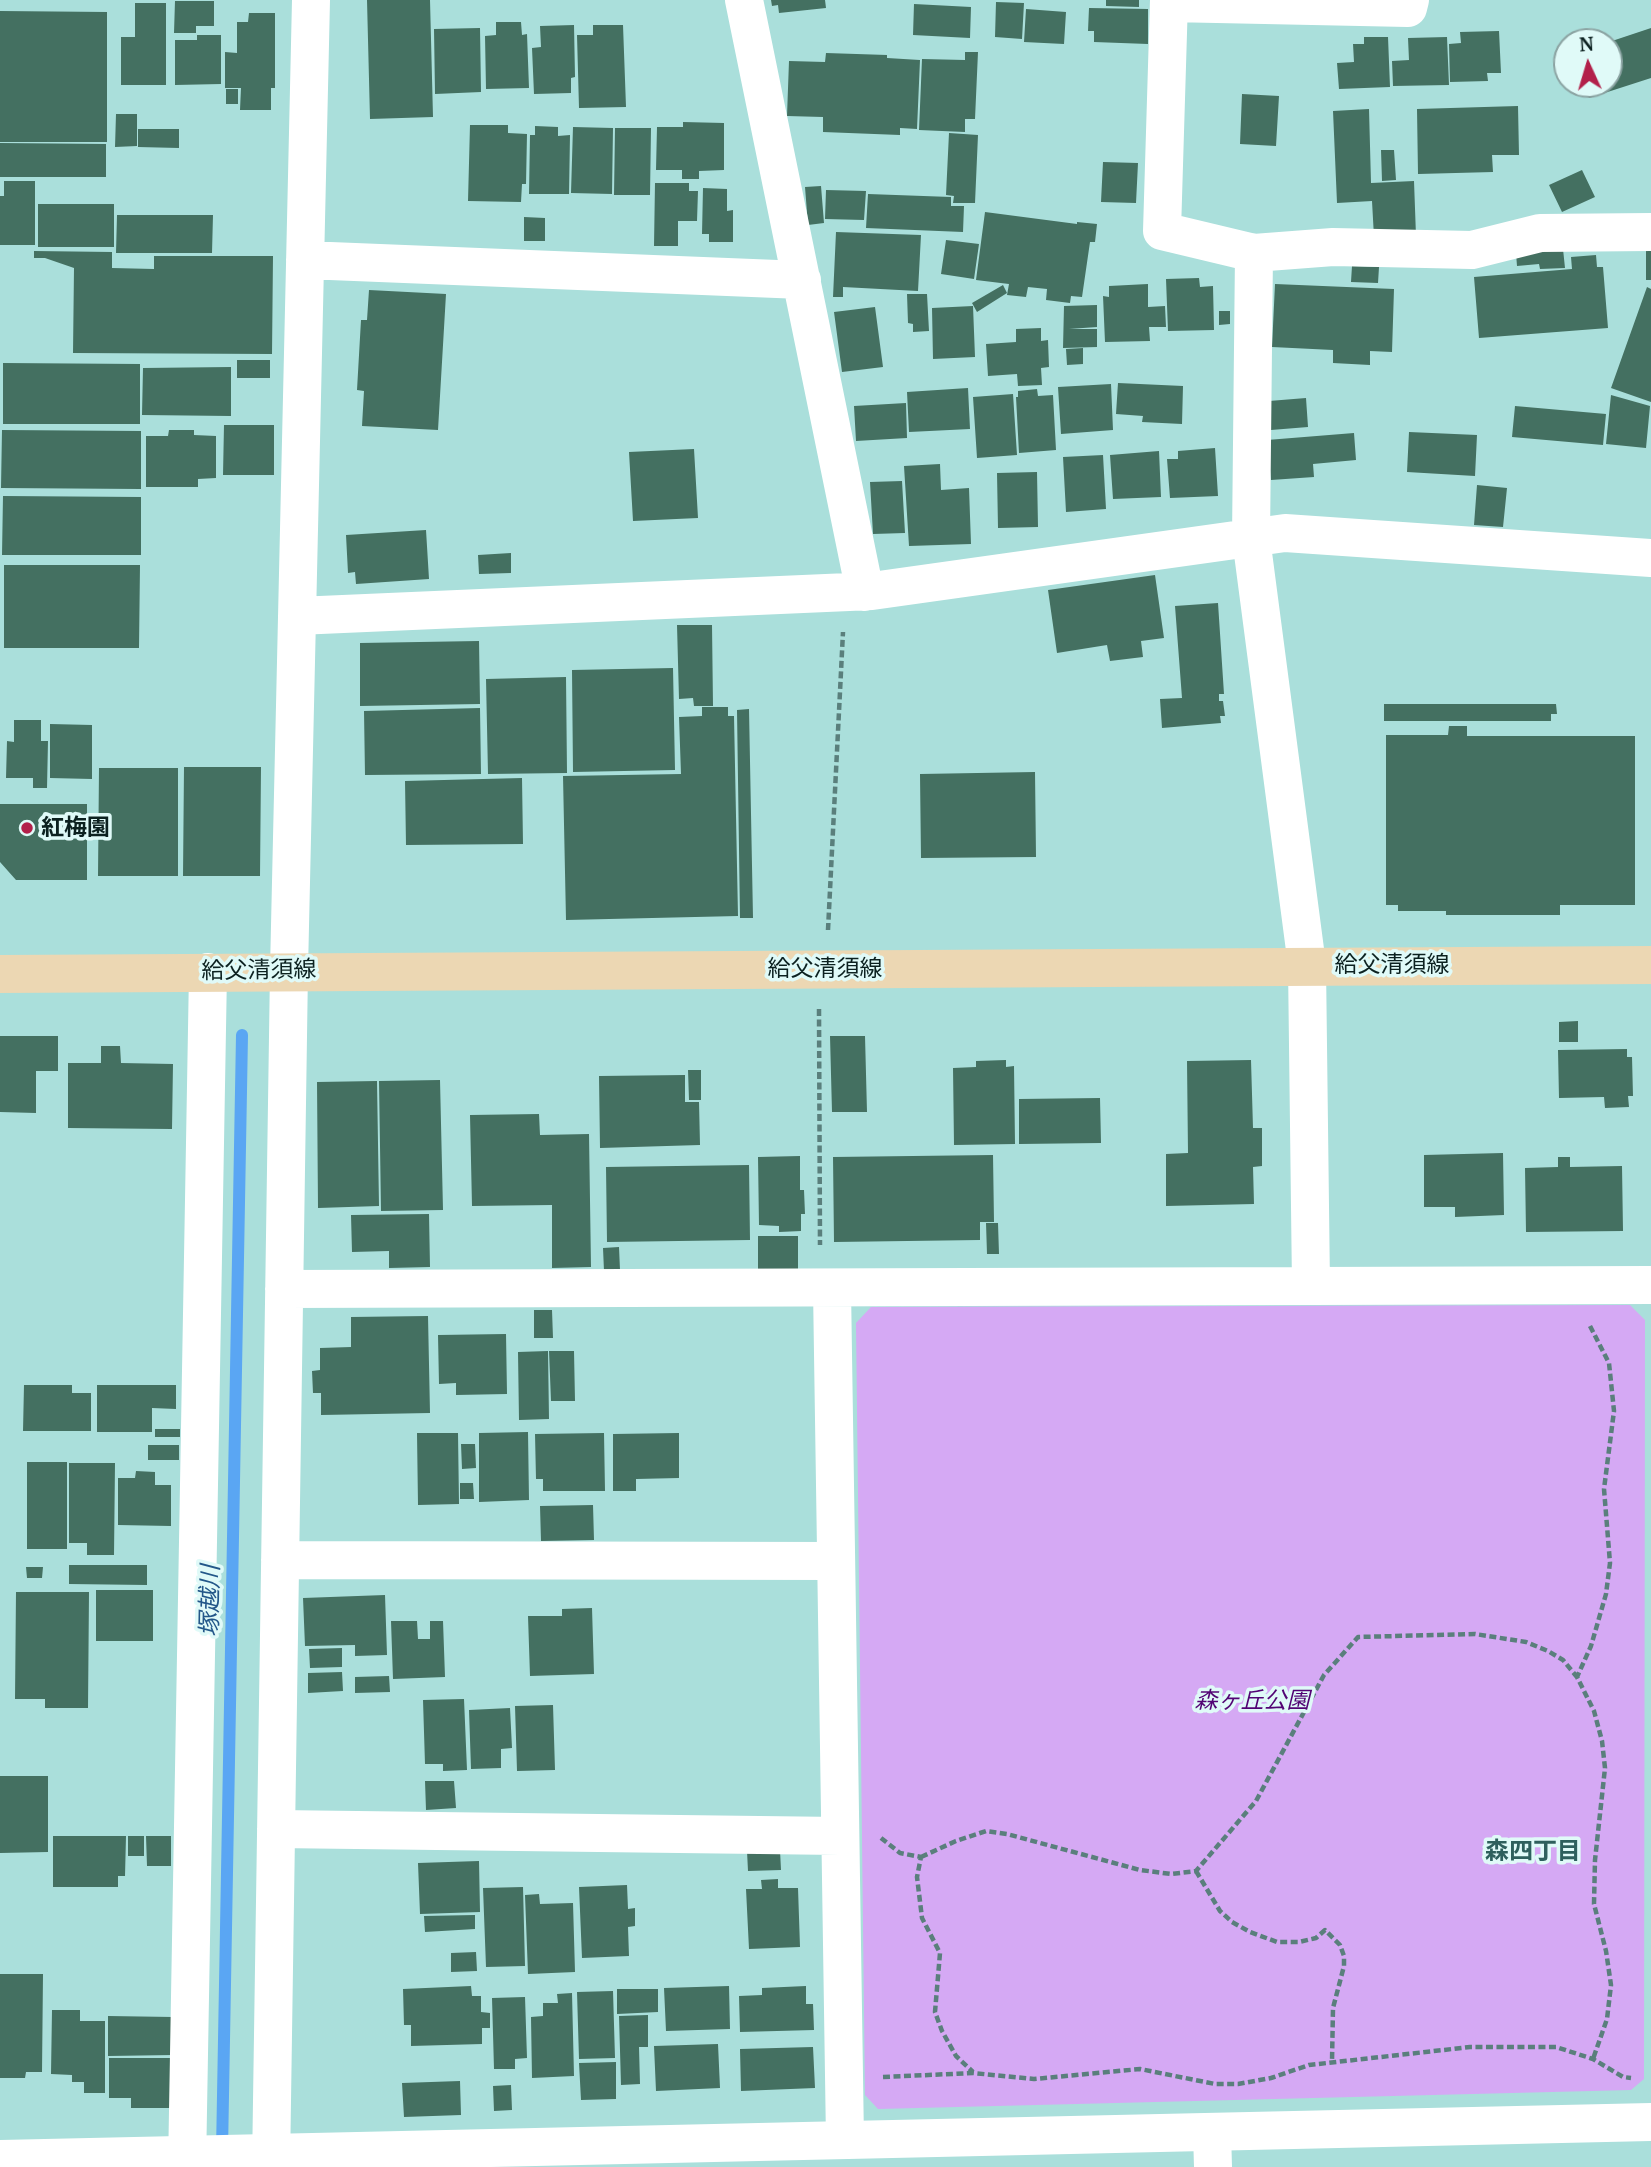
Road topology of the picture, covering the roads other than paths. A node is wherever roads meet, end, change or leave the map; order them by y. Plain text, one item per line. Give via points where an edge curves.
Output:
1 (311, 0) edge
2 (744, 0) edge
3 (1410, 0) edge
4 (1169, 1) edge
5 (1651, 232) edge
6 (1254, 253) junction
7 (305, 260) junction
8 (802, 280) junction
9 (1251, 538) junction
10 (1651, 558) edge
11 (855, 592) junction
12 (297, 616) junction
13 (1307, 965) junction
14 (1651, 965) edge
15 (289, 970) junction
16 (208, 972) junction
17 (0, 974) edge
18 (1651, 1285) edge
19 (1311, 1286) junction
20 (826, 1288) junction
21 (284, 1289) junction
22 (280, 1560) junction
23 (836, 1562) junction
24 (840, 1826) junction
25 (276, 1829) junction
26 (1651, 2122) edge
27 (845, 2140) junction
28 (1213, 2150) edge
29 (263, 2158) edge
30 (0, 2159) edge
31 (191, 2159) edge

1 - 7 street
2 - 8 street
3 - 4 street via 1408,8
4 - 6 street via 1162,231
5 - 6 street via 1540,233 1472,250 1333,247
6 - 9 street
7 - 8 street
7 - 12 street
8 - 11 street
9 - 10 street via 1285,533
9 - 11 street
9 - 13 street
11 - 12 street
12 - 15 street
13 - 14 main road, 給父清須線
13 - 15 main road, 給父清須線
13 - 19 street
15 - 16 main road, 給父清須線
15 - 21 street
16 - 17 main road, 給父清須線
16 - 31 street
18 - 19 street
19 - 20 street
20 - 21 street
20 - 23 street
21 - 22 street
22 - 23 street
22 - 25 street
23 - 24 street
24 - 25 street
24 - 27 street
25 - 29 street
26 - 28 street
27 - 28 street
27 - 29 street
29 - 31 street
30 - 31 street

